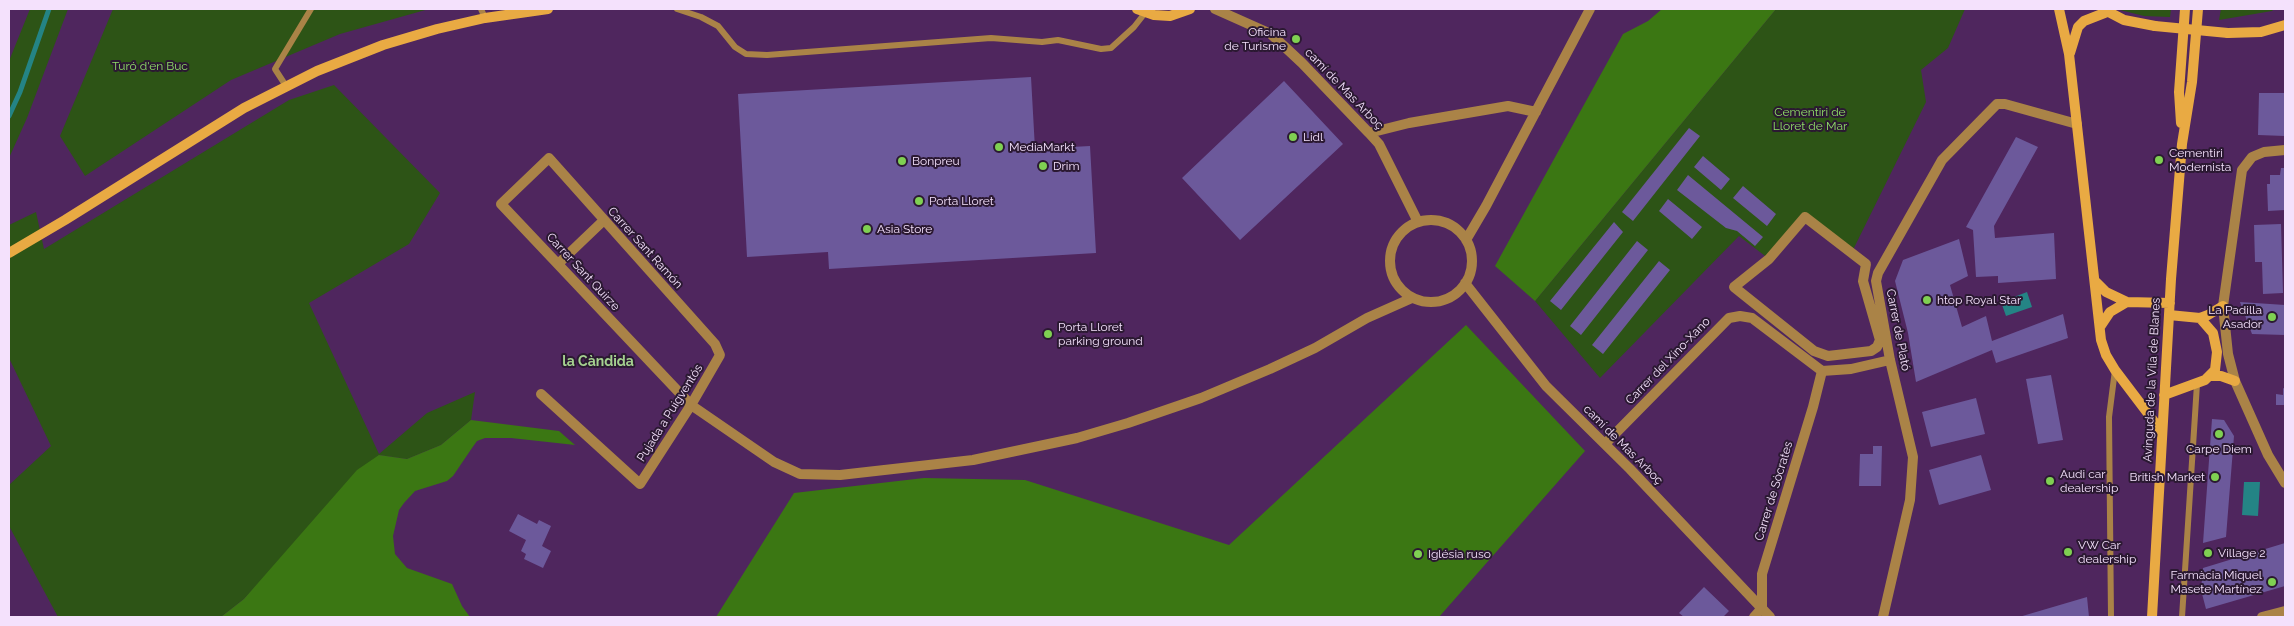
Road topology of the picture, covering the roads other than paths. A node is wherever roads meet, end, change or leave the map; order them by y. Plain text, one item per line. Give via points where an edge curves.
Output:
1 (311, 9) edge
2 (548, 9) edge
3 (677, 9) edge
4 (1190, 9) edge
5 (1215, 9) edge
6 (1590, 9) edge
7 (2059, 9) edge
8 (2185, 9) edge
9 (2198, 9) edge
10 (1141, 11) edge
11 (2105, 11) edge
12 (483, 13) edge
13 (2285, 25) edge
14 (2069, 54) junction
15 (286, 86) junction
16 (1536, 112) junction
17 (2077, 124) junction
18 (1369, 133) junction
19 (2182, 144) junction
20 (2285, 150) edge
21 (548, 158) joint
22 (603, 221) junction
23 (1418, 222) junction
24 (1466, 240) junction
25 (9, 253) edge
26 (558, 264) junction
27 (1866, 264) joint
28 (2096, 282) junction
29 (1465, 283) junction
30 (1412, 298) junction
31 (2127, 302) junction
32 (2170, 303) junction
33 (2223, 306) junction
34 (2169, 315) junction
35 (2200, 318) junction
36 (2100, 327) junction
37 (720, 355) joint
38 (1890, 360) junction
39 (2115, 370) junction
40 (1822, 371) junction
41 (2210, 376) junction
42 (2235, 382) junction
43 (2197, 384) junction
44 (541, 394) dead end
45 (2164, 395) junction
46 (691, 405) junction
47 (2162, 432) junction
48 (1605, 444) junction
49 (2285, 483) edge
50 (1762, 608) junction
51 (2285, 611) edge
52 (1754, 617) edge
53 (1770, 617) edge
54 (1883, 617) edge
55 (2111, 617) edge
56 (2152, 617) edge
57 (2182, 617) edge
58 (2262, 617) edge

1 - 15 lane via 275,69
2 - 12 main road
3 - 10 lane via 718,26 735,47 746,54 767,55 991,38 1058,40 1111,48 1134,27
4 - 10 main road via 1170,16
5 - 18 street, camí de Mas Arboç via 1271,34
6 - 16 street
7 - 14 main road
8 - 19 main road, Avinguda de la Vila de Blanes via 2179,92
9 - 19 main road, Avinguda de la Vila de Blanes via 2192,82
11 - 13 main road, bridge via 2124,20 2155,26 2228,33 2261,32
11 - 14 main road via 2078,27
12 - 15 main road via 382,45 316,70
14 - 17 main road
15 - 25 main road via 244,108
16 - 18 street via 1508,106
16 - 24 street
17 - 28 main road
17 - 38 street, Carrer de Plató via 1998,104 1942,160 1876,281
18 - 23 street, camí de Mas Arboç via 1380,144
19 - 32 main road, Avinguda de la Vila de Blanes
20 - 33 street via 2252,157 2242,170
21 - 22 street, Carrer Sant Ramón
21 - 26 street, Carrer Sant Quirze via 501,204
22 - 26 street
22 - 37 street, Carrer Sant Ramón via 715,344
23 - 24 street via 1445,223 1459,231
23 - 30 street via 1396,239 1391,251 1393,278
24 - 29 street via 1472,262
26 - 46 street, Carrer Sant Quirze
27 - 27 street via 1805,217 1769,259 1734,287 1814,351 1828,356 1871,351 1880,340 1863,281
28 - 31 main road via 2106,292
28 - 36 main road
29 - 30 street via 1447,299 1423,302
29 - 48 street, camí de Mas Arboç via 1546,386
30 - 46 street, Carrer Sant Quirze via 1367,318 1306,352 1201,398 1077,438 973,460 840,475 800,474 774,462
31 - 32 main road
31 - 36 main road via 2110,312
32 - 34 main road, Avinguda de la Vila de Blanes
33 - 35 main road
33 - 42 street via 2228,354
34 - 35 main road
34 - 45 main road, Avinguda de la Vila de Blanes
35 - 41 main road via 2213,333 2217,352 2217,362
36 - 39 main road via 2106,355
37 - 46 street, Pujada a Puigventós
38 - 40 street via 1851,369
38 - 54 street, Carrer de Plató via 1913,458 1910,500
39 - 47 main road
39 - 55 lane via 2109,416
40 - 48 street, Carrer del Xino-Xano via 1752,318 1729,318
40 - 50 street, Carrer de Sòcrates via 1762,574
41 - 42 main road via 2221,376
41 - 43 main road
42 - 49 street via 2268,455
43 - 45 main road
43 - 57 lane
44 - 46 street, Pujada a Puigventós via 640,484
45 - 47 main road, Avinguda de la Vila de Blanes
47 - 56 main road, Avinguda de la Vila de Blanes
48 - 50 street, camí de Mas Arboç
50 - 52 street
50 - 53 street, camí de Mas Arboç
51 - 58 street

